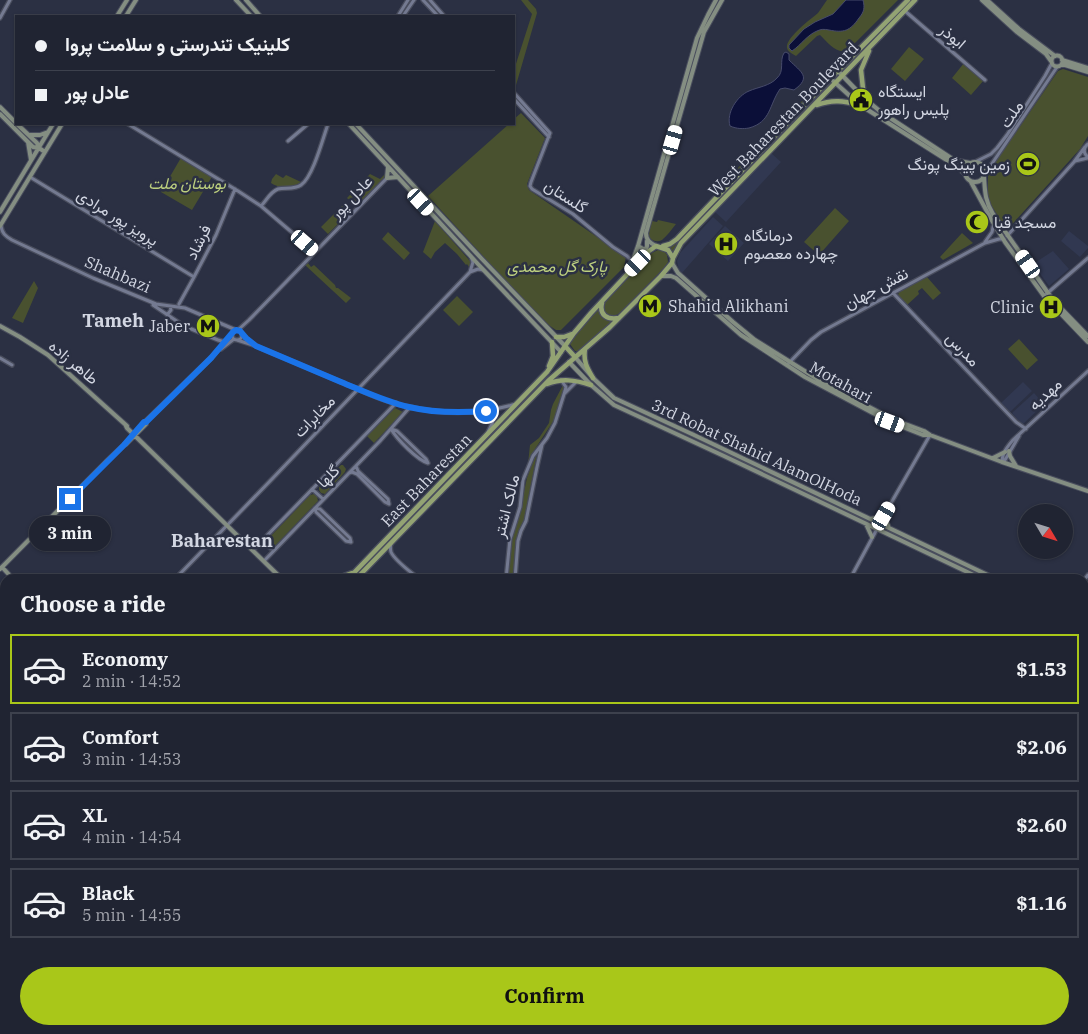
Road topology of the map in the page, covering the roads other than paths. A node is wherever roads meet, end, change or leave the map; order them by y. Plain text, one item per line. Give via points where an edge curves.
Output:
1 (10, 0) edge
2 (127, 0) edge
3 (136, 0) edge
4 (236, 0) edge
5 (246, 0) edge
6 (408, 0) edge
7 (414, 0) edge
8 (423, 0) edge
9 (430, 0) edge
10 (716, 0) edge
11 (722, 0) edge
12 (908, 0) edge
13 (915, 0) edge
14 (982, 0) edge
15 (987, 0) edge
16 (905, 11) junction
17 (118, 15) edge
18 (127, 15) edge
19 (250, 15) edge
20 (259, 15) edge
21 (399, 15) edge
22 (404, 15) edge
23 (437, 15) edge
24 (443, 15) edge
25 (0, 18) edge
26 (871, 47) junction
27 (1055, 56) junction
28 (1052, 62) junction
29 (1060, 64) junction
30 (1088, 68) edge
31 (838, 71) junction
32 (1088, 72) edge
33 (843, 76) junction
34 (831, 79) junction
35 (986, 80) dead end
36 (836, 83) junction
37 (853, 86) junction
38 (845, 92) junction
39 (515, 94) edge
40 (864, 98) junction
41 (515, 100) edge
42 (860, 104) junction
43 (0, 107) edge
44 (810, 111) junction
45 (0, 114) edge
46 (15, 124) edge
47 (15, 125) edge
48 (52, 125) edge
49 (61, 125) edge
50 (130, 125) edge
51 (307, 125) edge
52 (328, 125) edge
53 (350, 125) edge
54 (356, 125) edge
55 (17, 126) edge
56 (48, 132) junction
57 (360, 132) junction
58 (28, 135) junction
59 (550, 135) junction
60 (288, 141) dead end
61 (28, 142) junction
62 (1087, 144) edge
63 (39, 148) junction
64 (45, 152) junction
65 (1088, 157) edge
66 (32, 160) junction
67 (975, 162) junction
68 (1074, 162) junction
69 (970, 163) junction
70 (388, 167) junction
71 (964, 173) junction
72 (984, 175) junction
73 (30, 177) junction
74 (398, 177) junction
75 (387, 178) junction
76 (971, 182) junction
77 (235, 189) junction
78 (261, 206) junction
79 (1, 209) edge
80 (994, 223) junction
81 (0, 226) edge
82 (0, 236) edge
83 (1008, 236) junction
84 (647, 239) junction
85 (1004, 240) junction
86 (985, 243) junction
87 (638, 246) junction
88 (659, 247) junction
89 (315, 252) junction
90 (635, 253) junction
91 (627, 256) junction
92 (471, 257) junction
93 (1088, 258) edge
94 (672, 260) junction
95 (632, 262) junction
96 (484, 271) junction
97 (470, 272) junction
98 (628, 273) junction
99 (661, 276) junction
100 (194, 277) junction
101 (893, 293) junction
102 (1046, 294) junction
103 (603, 299) junction
104 (179, 304) dead end
105 (170, 306) junction
106 (167, 315) junction
107 (619, 318) junction
108 (539, 320) junction
109 (535, 324) junction
110 (0, 326) edge
111 (239, 332) junction
112 (232, 333) junction
113 (574, 333) junction
114 (1088, 336) edge
115 (556, 337) junction
116 (236, 339) junction
117 (218, 340) junction
118 (226, 342) junction
119 (552, 342) junction
120 (1088, 342) edge
121 (256, 346) junction
122 (565, 346) junction
123 (219, 348) junction
124 (585, 349) junction
125 (561, 352) junction
126 (575, 357) junction
127 (0, 358) edge
128 (211, 358) junction
129 (569, 362) junction
130 (788, 364) junction
131 (12, 365) dead end
132 (584, 369) junction
133 (1088, 370) edge
134 (547, 372) junction
135 (579, 373) junction
136 (552, 377) junction
137 (593, 378) junction
138 (561, 380) junction
139 (577, 381) junction
140 (591, 384) junction
141 (543, 386) junction
142 (358, 389) junction
143 (565, 394) junction
144 (396, 403) junction
145 (517, 404) junction
146 (410, 408) junction
147 (486, 411) junction
148 (1016, 422) junction
149 (391, 429) junction
150 (1026, 429) junction
151 (134, 434) junction
152 (930, 435) junction
153 (1020, 435) junction
154 (486, 436) junction
155 (543, 443) junction
156 (410, 447) junction
157 (1007, 452) junction
158 (993, 458) junction
159 (1002, 462) junction
160 (356, 465) junction
161 (1016, 466) junction
162 (770, 471) junction
163 (349, 473) junction
164 (766, 476) junction
165 (782, 477) junction
166 (780, 483) junction
167 (312, 489) junction
168 (1088, 491) edge
169 (323, 499) junction
170 (315, 508) junction
171 (884, 516) junction
172 (870, 519) junction
173 (866, 524) junction
174 (880, 524) junction
175 (228, 525) junction
176 (889, 528) junction
177 (877, 529) junction
178 (345, 533) junction
179 (268, 536) junction
180 (342, 537) junction
181 (872, 538) junction
182 (391, 543) junction
183 (275, 549) junction
184 (253, 550) junction
185 (383, 551) junction
186 (944, 554) junction
187 (934, 556) junction
188 (395, 557) junction
189 (264, 561) junction
190 (950, 564) junction
191 (964, 564) junction
192 (1, 567) edge
193 (356, 571) junction
194 (180, 574) edge
195 (277, 574) edge
196 (349, 574) edge
197 (353, 574) edge
198 (361, 574) edge
199 (414, 574) edge
200 (506, 574) edge
201 (515, 574) edge
202 (853, 574) edge
203 (971, 574) edge
204 (985, 574) edge

1 - 25 street
2 - 17 main road
3 - 18 main road
4 - 19 main road
5 - 20 main road
6 - 21 street
7 - 22 street
8 - 23 street
9 - 24 street
10 - 87 main road via 698,38
11 - 84 main road via 704,32 646,233
12 - 31 main road, West Baharestan Boulevard
13 - 16 main road, West Baharestan Boulevard
14 - 28 main road
15 - 27 main road
16 - 26 main road, West Baharestan Boulevard
16 - 35 street, ابوذر
26 - 33 main road, West Baharestan Boulevard
26 - 40 main road via 862,70
27 - 28 main road
27 - 29 main road via 1058,56
28 - 29 main road via 1054,66
28 - 67 street, ملت via 1002,141 991,154
29 - 30 main road
29 - 32 main road
29 - 72 street, ملت
31 - 33 main road
31 - 34 main road, West Baharestan Boulevard
33 - 36 main road, West Baharestan Boulevard
33 - 37 main road
34 - 36 main road
34 - 88 main road, West Baharestan Boulevard via 677,239
36 - 38 main road
36 - 44 main road, West Baharestan Boulevard
37 - 38 main road via 846,88
37 - 40 main road
38 - 42 main road
39 - 59 street
40 - 42 main road via 866,104
40 - 69 main road via 954,160
41 - 59 street
42 - 44 main road via 828,101
42 - 71 main road
43 - 46 main road
44 - 94 main road, West Baharestan Boulevard via 686,238
45 - 47 main road
48 - 56 main road
49 - 64 main road
50 - 77 street
51 - 60 street
52 - 78 street via 307,179 295,188 275,190
53 - 57 main road
54 - 57 main road
55 - 58 main road
55 - 61 main road
56 - 58 main road
56 - 63 main road
57 - 70 main road
57 - 108 main road
58 - 63 main road
59 - 91 street, گلستان via 530,186
61 - 63 main road
61 - 66 main road
62 - 65 street via 1084,153
62 - 68 street
63 - 64 main road
63 - 66 main road
64 - 73 main road
65 - 68 street
66 - 79 main road
67 - 69 main road
67 - 72 main road via 982,166
68 - 83 street
69 - 71 main road
70 - 74 main road
70 - 75 main road
71 - 76 main road
72 - 76 main road via 977,182
72 - 83 main road via 987,204
73 - 81 main road
73 - 100 street, پرویز پور مرادی
74 - 75 main road
74 - 92 main road
75 - 89 street, عادل پور
76 - 80 main road
77 - 78 street
77 - 100 street, فرشاد
78 - 89 street
80 - 85 main road
80 - 86 street
81 - 105 street, Shahbazi via 4,235 36,252 156,304
82 - 106 street, Shahbazi via 157,306
83 - 102 main road
84 - 87 main road via 646,248
84 - 88 main road
85 - 86 street, نقش جهان
85 - 102 main road
86 - 101 street, نقش جهان
87 - 90 main road
88 - 94 main road via 668,250
88 - 98 main road, West Baharestan Boulevard via 649,251
89 - 111 street, عادل پور
90 - 91 street
90 - 95 main road
91 - 95 street
92 - 96 main road
92 - 97 street
93 - 102 street
94 - 99 main road, West Baharestan Boulevard
94 - 130 main road, Motahari via 678,273 744,332
95 - 98 main road
96 - 97 street
96 - 109 main road
97 - 142 street, مخابرات
98 - 103 main road, West Baharestan Boulevard
99 - 107 main road, West Baharestan Boulevard
99 - 130 main road, Motahari via 676,278 734,329
100 - 104 street, فرشاد
101 - 130 street, نقش جهان via 821,332
101 - 148 street, مدرس
102 - 114 main road
102 - 120 main road
103 - 107 main road via 601,309 604,316
103 - 113 main road, East Baharestan
105 - 106 street via 172,308
105 - 111 street, Shahbazi via 184,308
106 - 117 street, Shahbazi
107 - 124 main road, East Baharestan
108 - 109 main road
108 - 115 main road
109 - 119 main road
110 - 151 main road, طاهر زاده via 48,355
111 - 112 street
111 - 116 street via 240,339
111 - 121 street, Shahbazi
112 - 116 street
112 - 118 street
113 - 115 main road
113 - 122 main road, East Baharestan
115 - 122 main road
116 - 118 street
116 - 121 street
117 - 118 street, Shahbazi
117 - 123 street
118 - 123 street
118 - 128 street
119 - 125 main road
119 - 134 main road via 553,356
121 - 142 street
122 - 125 main road, East Baharestan
122 - 126 main road
123 - 128 street
124 - 126 main road, East Baharestan
124 - 137 main road via 584,360
125 - 129 main road
125 - 134 main road, East Baharestan
126 - 129 main road, East Baharestan
126 - 132 main road, 3rd Robat Shahid AlamOlHoda
127 - 131 street
128 - 151 main road
129 - 135 main road, 3rd Robat Shahid AlamOlHoda
129 - 136 main road, East Baharestan
130 - 152 main road, Motahari via 890,422
132 - 135 main road via 579,368
132 - 137 main road, 3rd Robat Shahid AlamOlHoda
133 - 150 street, مهدیه
134 - 136 main road via 553,372
134 - 145 main road, East Baharestan
135 - 140 main road, 3rd Robat Shahid AlamOlHoda
136 - 141 main road, East Baharestan
137 - 162 main road, 3rd Robat Shahid AlamOlHoda via 614,398
138 - 139 main road
138 - 141 main road
138 - 143 street via 566,388
139 - 140 main road
139 - 143 street
140 - 164 main road, 3rd Robat Shahid AlamOlHoda via 614,405
141 - 182 main road, East Baharestan
142 - 144 street
142 - 175 street, مخابرات
143 - 155 street, مالک اشتر via 555,423
144 - 146 street
144 - 167 street, گلها
145 - 147 street
145 - 154 main road, East Baharestan
146 - 147 street via 462,413
146 - 149 street, گلها
147 - 154 street via 494,417
148 - 150 street
148 - 153 street
149 - 156 street via 397,431
149 - 160 street, گلها
150 - 153 street, مهدیه
151 - 175 main road, طاهر زاده
151 - 192 main road
152 - 158 main road, Motahari
152 - 171 street
153 - 157 street, مهدیه via 1013,440
154 - 193 main road, East Baharestan
155 - 200 street, مالک اشتر via 523,480 520,507 510,539
155 - 201 street, مالک اشتر via 526,520 518,541
156 - 156 street via 423,462 428,463 426,459
157 - 158 main road
157 - 159 street
157 - 161 main road
158 - 159 main road, Motahari
159 - 161 main road, Motahari
160 - 163 street, گلها
160 - 163 street via 389,504 356,474
161 - 168 main road, Motahari
162 - 164 main road
162 - 165 main road, 3rd Robat Shahid AlamOlHoda
163 - 169 street, گلها
164 - 166 main road, 3rd Robat Shahid AlamOlHoda
165 - 166 main road
165 - 172 main road, 3rd Robat Shahid AlamOlHoda
166 - 173 main road, 3rd Robat Shahid AlamOlHoda
167 - 169 street
167 - 179 street, گلها
169 - 170 street, گلها
170 - 178 street
170 - 180 street
170 - 183 street, گلها
171 - 172 main road
171 - 174 street
171 - 176 main road
172 - 174 main road, 3rd Robat Shahid AlamOlHoda
173 - 177 main road, 3rd Robat Shahid AlamOlHoda
173 - 181 main road
174 - 176 main road, 3rd Robat Shahid AlamOlHoda
174 - 177 main road
175 - 184 main road, طاهر زاده
175 - 194 street, مخابرات
176 - 186 main road, 3rd Robat Shahid AlamOlHoda
177 - 181 street
177 - 187 main road, 3rd Robat Shahid AlamOlHoda
178 - 180 street
178 - 180 street via 351,542
179 - 183 street via 266,545
179 - 184 street, گلها
181 - 202 street
182 - 185 main road, East Baharestan
182 - 188 street
183 - 189 street, گلها
184 - 189 main road, طاهر زاده
185 - 188 street
185 - 198 main road, East Baharestan
186 - 187 main road via 941,558
186 - 191 main road, 3rd Robat Shahid AlamOlHoda
187 - 190 main road, 3rd Robat Shahid AlamOlHoda
188 - 199 street
189 - 195 main road, طاهر زاده
190 - 191 main road via 950,560
190 - 203 main road, 3rd Robat Shahid AlamOlHoda
191 - 204 main road, 3rd Robat Shahid AlamOlHoda
193 - 196 main road
193 - 197 main road, East Baharestan

